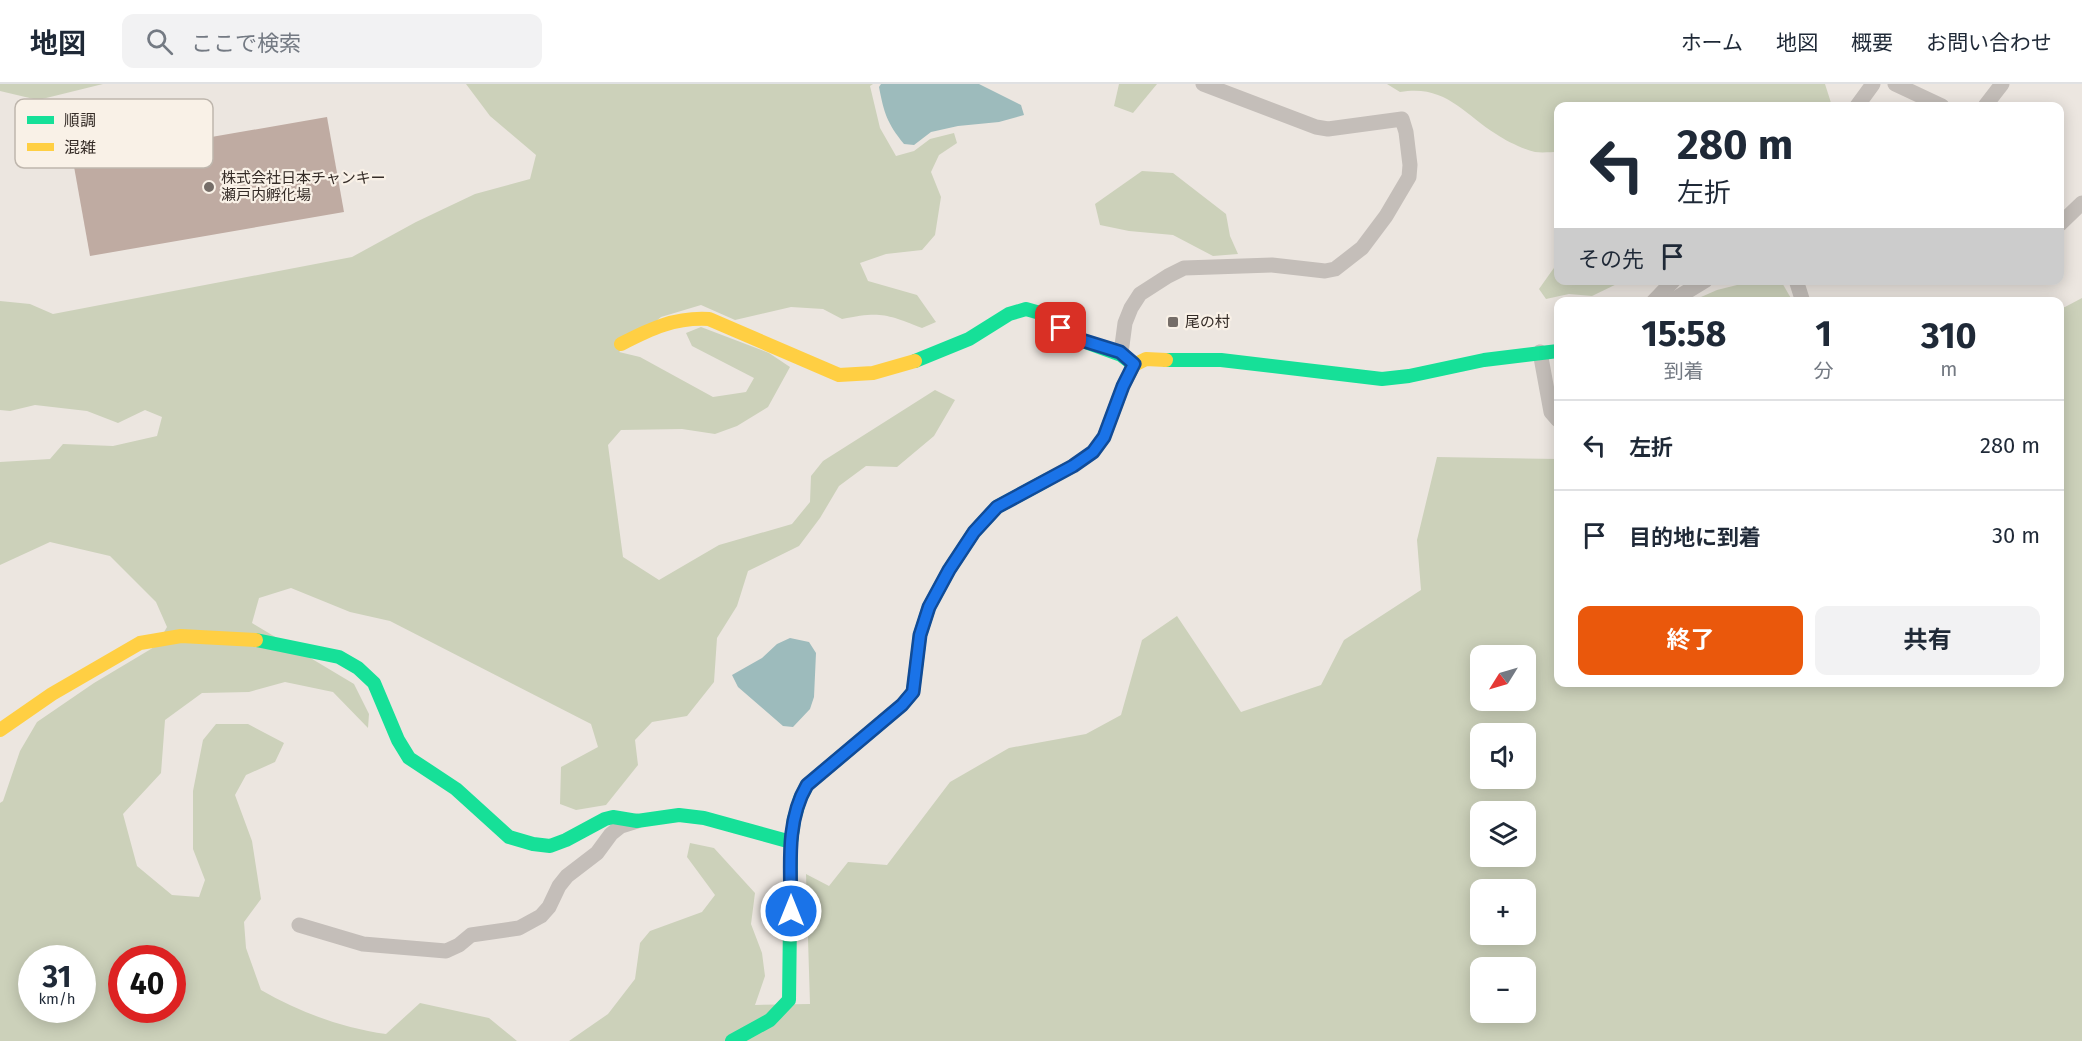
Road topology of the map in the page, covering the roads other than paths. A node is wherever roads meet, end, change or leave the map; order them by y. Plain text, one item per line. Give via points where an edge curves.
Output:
1 (1203, 84) edge
2 (1895, 84) edge
3 (2002, 84) edge
4 (1871, 86) edge
5 (1860, 102) edge
6 (1872, 102) edge
7 (1933, 102) edge
8 (1988, 102) edge
9 (2082, 203) edge
10 (2064, 220) edge
11 (1669, 285) edge
12 (1698, 285) edge
13 (1658, 297) edge
14 (1678, 297) edge
15 (621, 344) dead end
16 (1554, 351) edge
17 (1120, 352) junction
18 (1540, 352) junction
19 (1134, 364) junction
20 (1554, 415) edge
21 (0, 730) edge
22 (637, 821) junction
23 (791, 842) junction
24 (299, 926) dead end
25 (732, 1041) edge

1 - 17 street via 1328,129 1402,119 1409,177 1362,248 1335,268 1184,268 1168,276 1140,294 1131,308
2 - 7 street
3 - 8 street
4 - 5 street
4 - 6 street
9 - 10 street
11 - 13 street
12 - 14 street
15 - 17 street via 659,324 687,317 709,319 839,375 852,376 897,368 957,345 1025,309 1038,312 1075,338
16 - 18 street
17 - 19 street
18 - 19 street via 1382,380 1221,360 1146,359
18 - 20 street
19 - 23 street via 1104,437 1093,452 997,507 974,532 929,607 920,635 913,692 807,785 799,798
21 - 22 street via 52,694 140,643 182,636 259,640 339,657 358,668 374,683 409,758 456,789 509,837 550,846 605,819
22 - 23 street via 679,815 704,818
22 - 24 street via 621,826 597,853 567,876 541,916 519,928 471,935 446,951 363,944
23 - 25 street via 789,1000 781,1013

